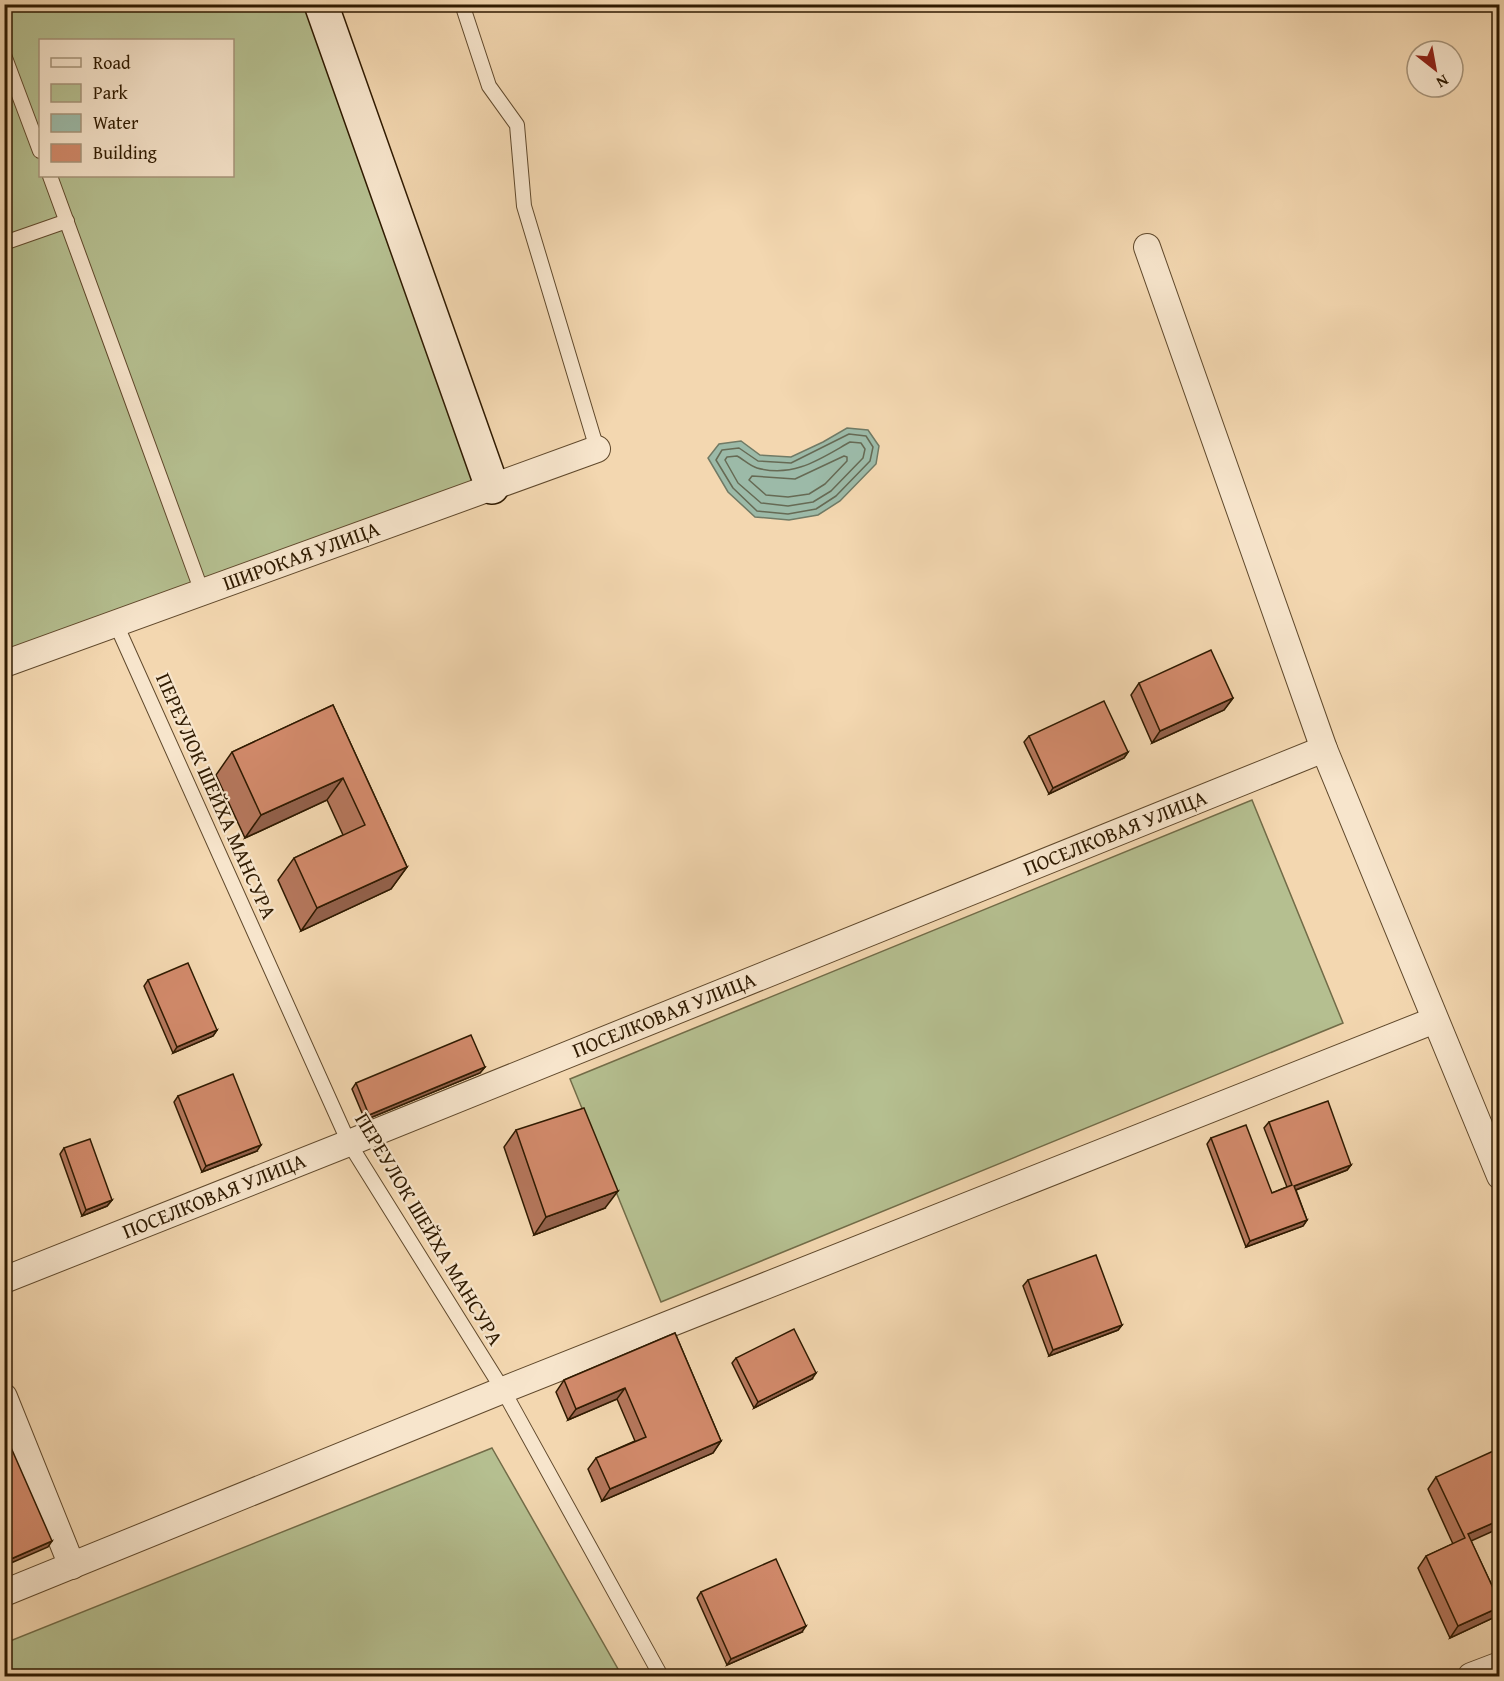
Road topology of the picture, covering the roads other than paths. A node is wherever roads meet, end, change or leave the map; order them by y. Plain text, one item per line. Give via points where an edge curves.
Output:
1 (321, 4) edge
2 (462, 4) edge
3 (4, 55) edge
4 (39, 148) edge
5 (50, 177) edge
6 (67, 221) junction
7 (4, 243) edge
8 (1147, 248) dead end
9 (597, 448) joint
10 (492, 487) junction
11 (202, 592) junction
12 (116, 624) junction
13 (4, 664) edge
14 (1324, 748) junction
15 (1435, 1020) junction
16 (349, 1143) junction
17 (1500, 1176) edge
18 (4, 1280) edge
19 (503, 1390) junction
20 (4, 1397) edge
21 (72, 1566) junction
22 (4, 1593) edge
23 (1500, 1665) edge
24 (661, 1677) edge
25 (1471, 1677) edge

1 - 10 street
2 - 9 lane via 489,86 518,125 524,206
3 - 4 lane
5 - 6 lane
6 - 7 lane
6 - 11 lane
8 - 14 street
9 - 10 street, ШИРОКАЯ УЛИЦА
10 - 11 street, ШИРОКАЯ УЛИЦА
11 - 12 street, ШИРОКАЯ УЛИЦА
12 - 13 street, ШИРОКАЯ УЛИЦА
12 - 16 lane, ПЕРЕУЛОК ШЕЙХА МАНСУРА
14 - 15 street
14 - 16 street, ПОСЕЛКОВАЯ УЛИЦА
15 - 17 street
15 - 19 street
16 - 18 street, ПОСЕЛКОВАЯ УЛИЦА
16 - 19 lane, ПЕРЕУЛОК ШЕЙХА МАНСУРА
19 - 21 street
19 - 24 lane, ПЕРЕУЛОК ШЕЙХА МАНСУРА
20 - 21 street
21 - 22 street
23 - 25 street

